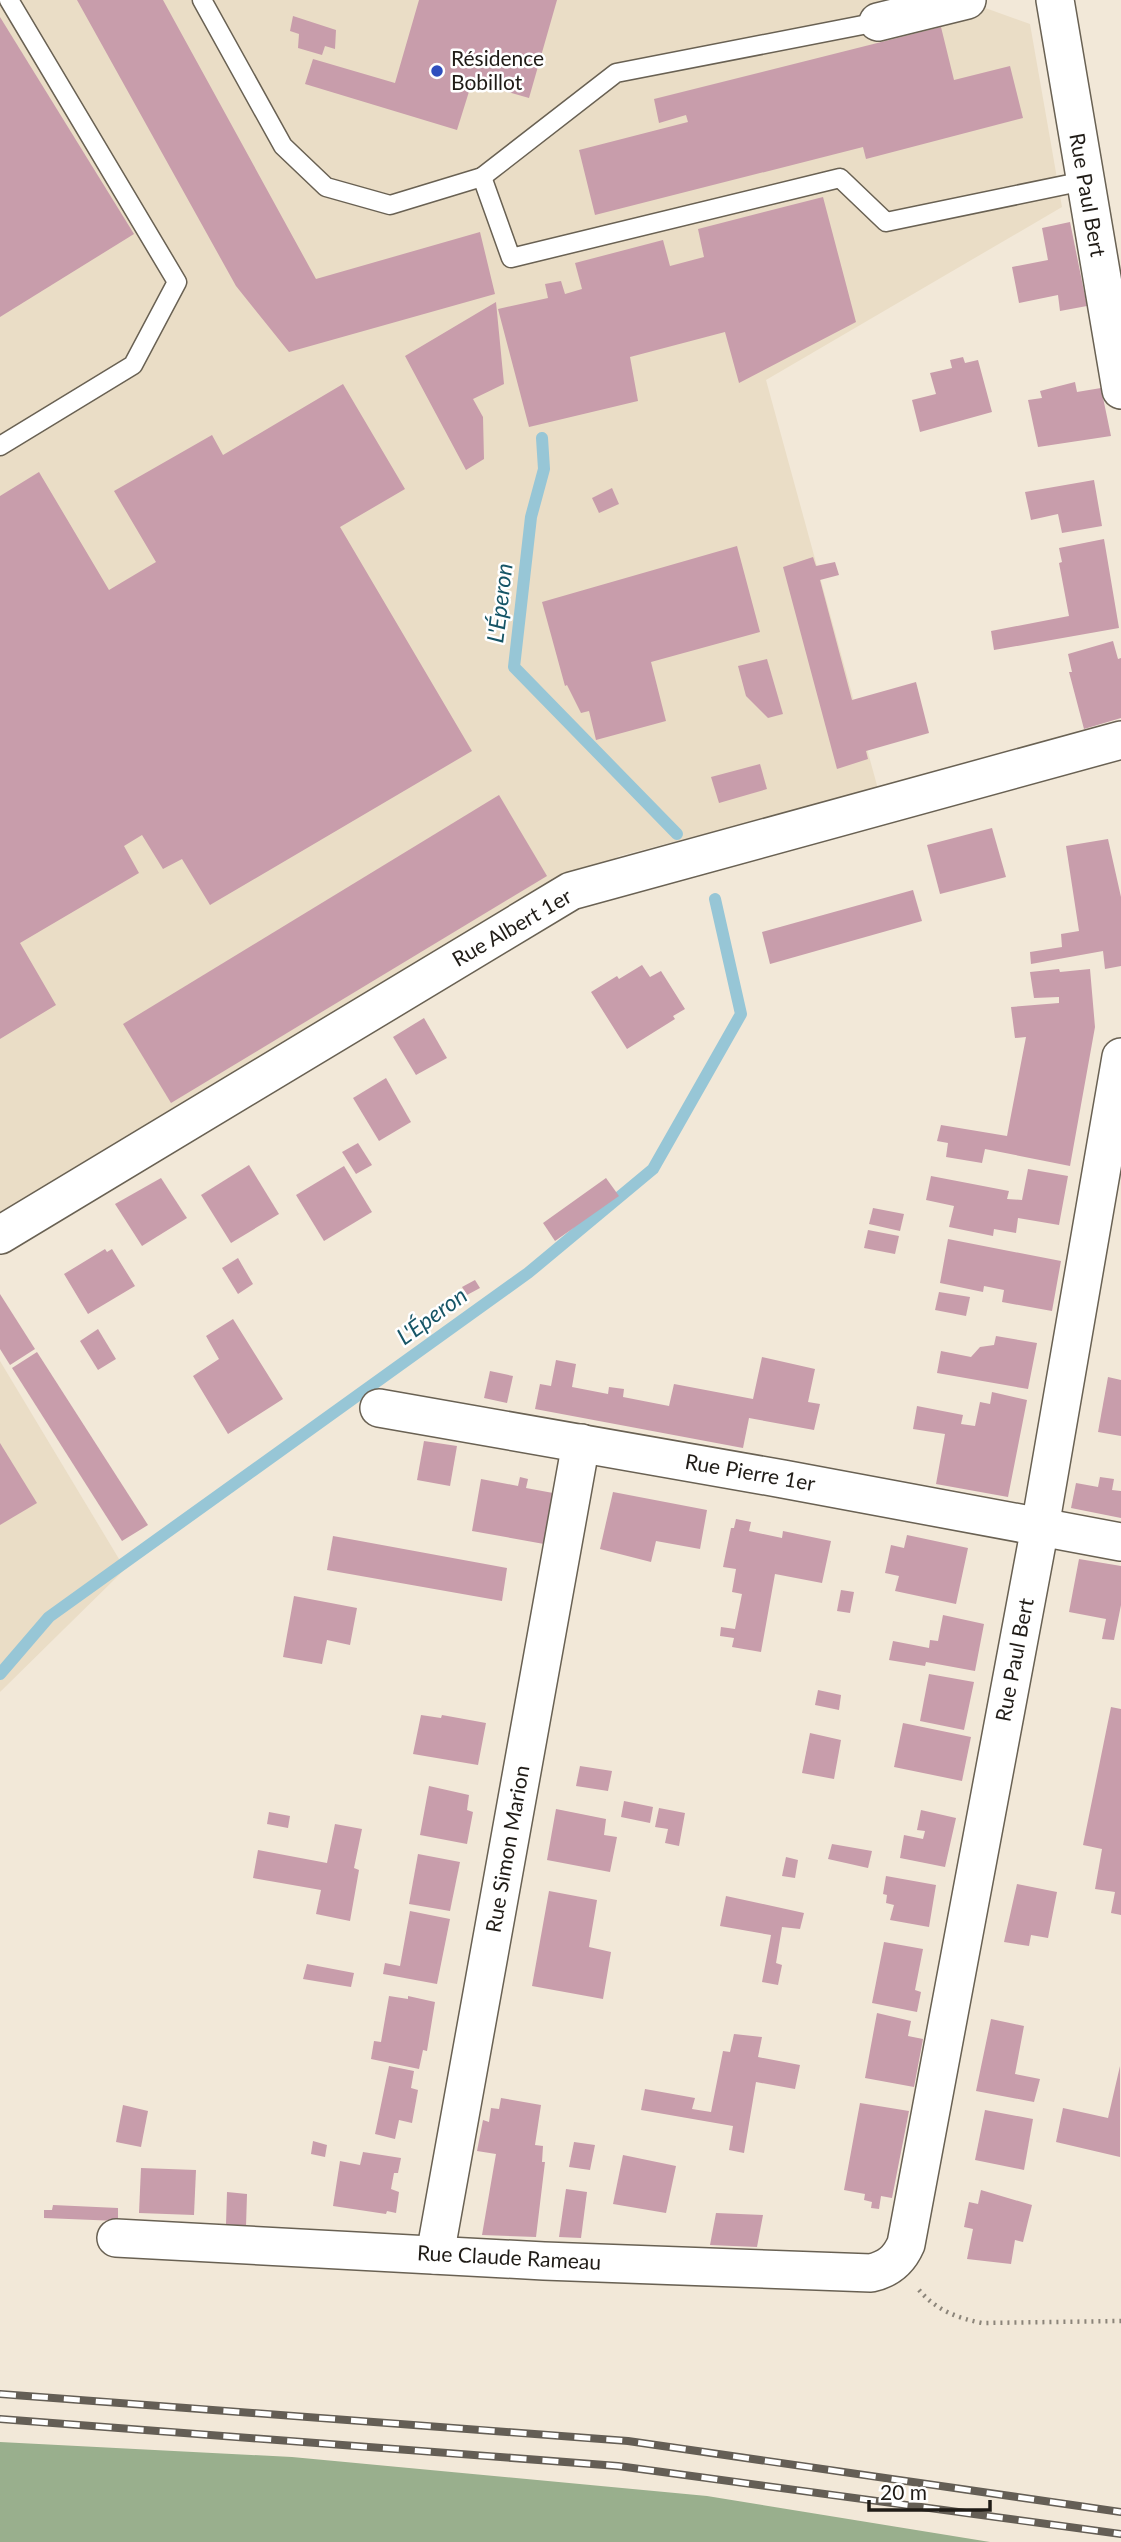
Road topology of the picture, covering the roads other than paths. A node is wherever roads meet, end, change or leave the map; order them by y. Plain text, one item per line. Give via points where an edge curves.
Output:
1 (9, 0) edge
2 (202, 0) edge
3 (967, 0) edge
4 (1055, 0) edge
5 (878, 22) joint
6 (482, 177) junction
7 (1084, 181) junction
8 (1106, 221) edge
9 (1121, 390) edge
10 (0, 446) edge
11 (1121, 740) edge
12 (1121, 1057) edge
13 (0, 1235) edge
14 (379, 1408) dead end
15 (581, 1443) junction
16 (1040, 1527) junction
17 (1121, 1542) edge
18 (116, 2238) dead end
19 (435, 2255) junction
20 (898, 2259) joint

1 - 10 lane via 177,282 133,365
2 - 6 lane via 283,146 326,187 390,205
3 - 5 street
4 - 7 street, Rue Paul Bert
5 - 6 lane via 616,73
6 - 7 lane via 511,258 840,178 886,222
7 - 8 street, Rue Paul Bert
8 - 9 street, Rue Paul Bert
11 - 13 street, Rue Albert 1er via 571,891
12 - 16 street, Rue Paul Bert
14 - 15 street, Rue Pierre 1er
15 - 16 street, Rue Pierre 1er
15 - 19 street, Rue Simon Marion
16 - 17 street, Rue Pierre 1er
16 - 20 street, Rue Paul Bert via 906,2244
18 - 19 street, Rue Claude Rameau
19 - 20 street, Rue Claude Rameau via 871,2273

